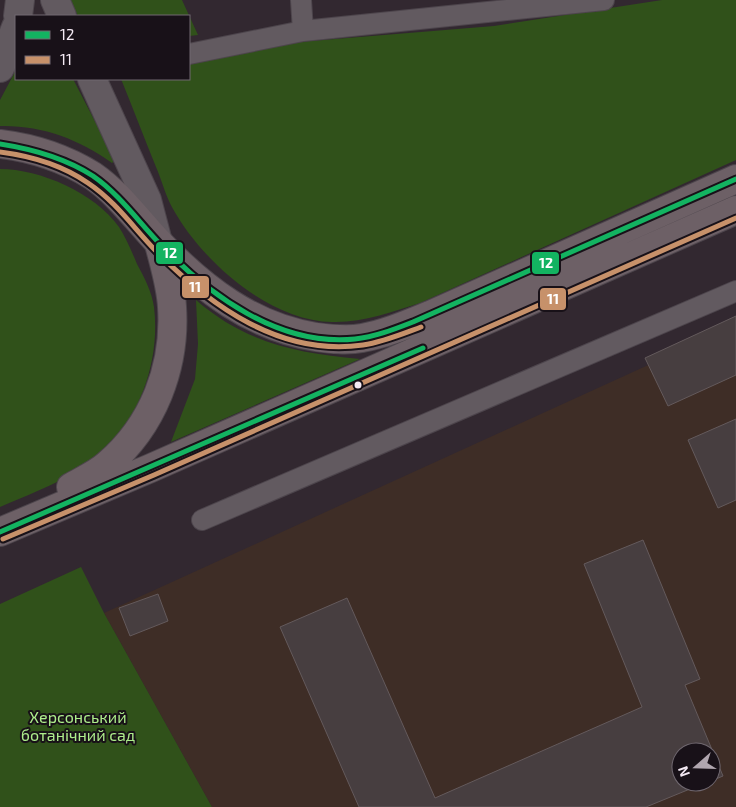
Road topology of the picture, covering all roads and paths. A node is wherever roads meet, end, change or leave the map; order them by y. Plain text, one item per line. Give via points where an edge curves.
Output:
1 (20, 0) edge
2 (55, 0) edge
3 (301, 0) edge
4 (604, 0) edge
5 (18, 15) edge
6 (62, 15) edge
7 (15, 30) edge
8 (303, 31) junction
9 (190, 54) edge
10 (0, 68) edge
11 (93, 80) edge
12 (0, 144) edge
13 (736, 179) edge
14 (736, 210) edge
15 (158, 242) junction
16 (736, 292) edge
17 (202, 520) dead end
18 (0, 524) edge
19 (0, 532) edge

1 - 5 main road
2 - 6 main road
3 - 8 street
4 - 8 street
7 - 10 main road
8 - 9 street
11 - 15 main road via 147,200
12 - 15 main road via 26,147 59,158 93,176 127,206
13 - 15 main road via 430,315 360,338 298,334 244,314 188,272
14 - 19 main road
15 - 18 main road via 172,308 164,379 150,413 133,440 106,466
16 - 17 street

